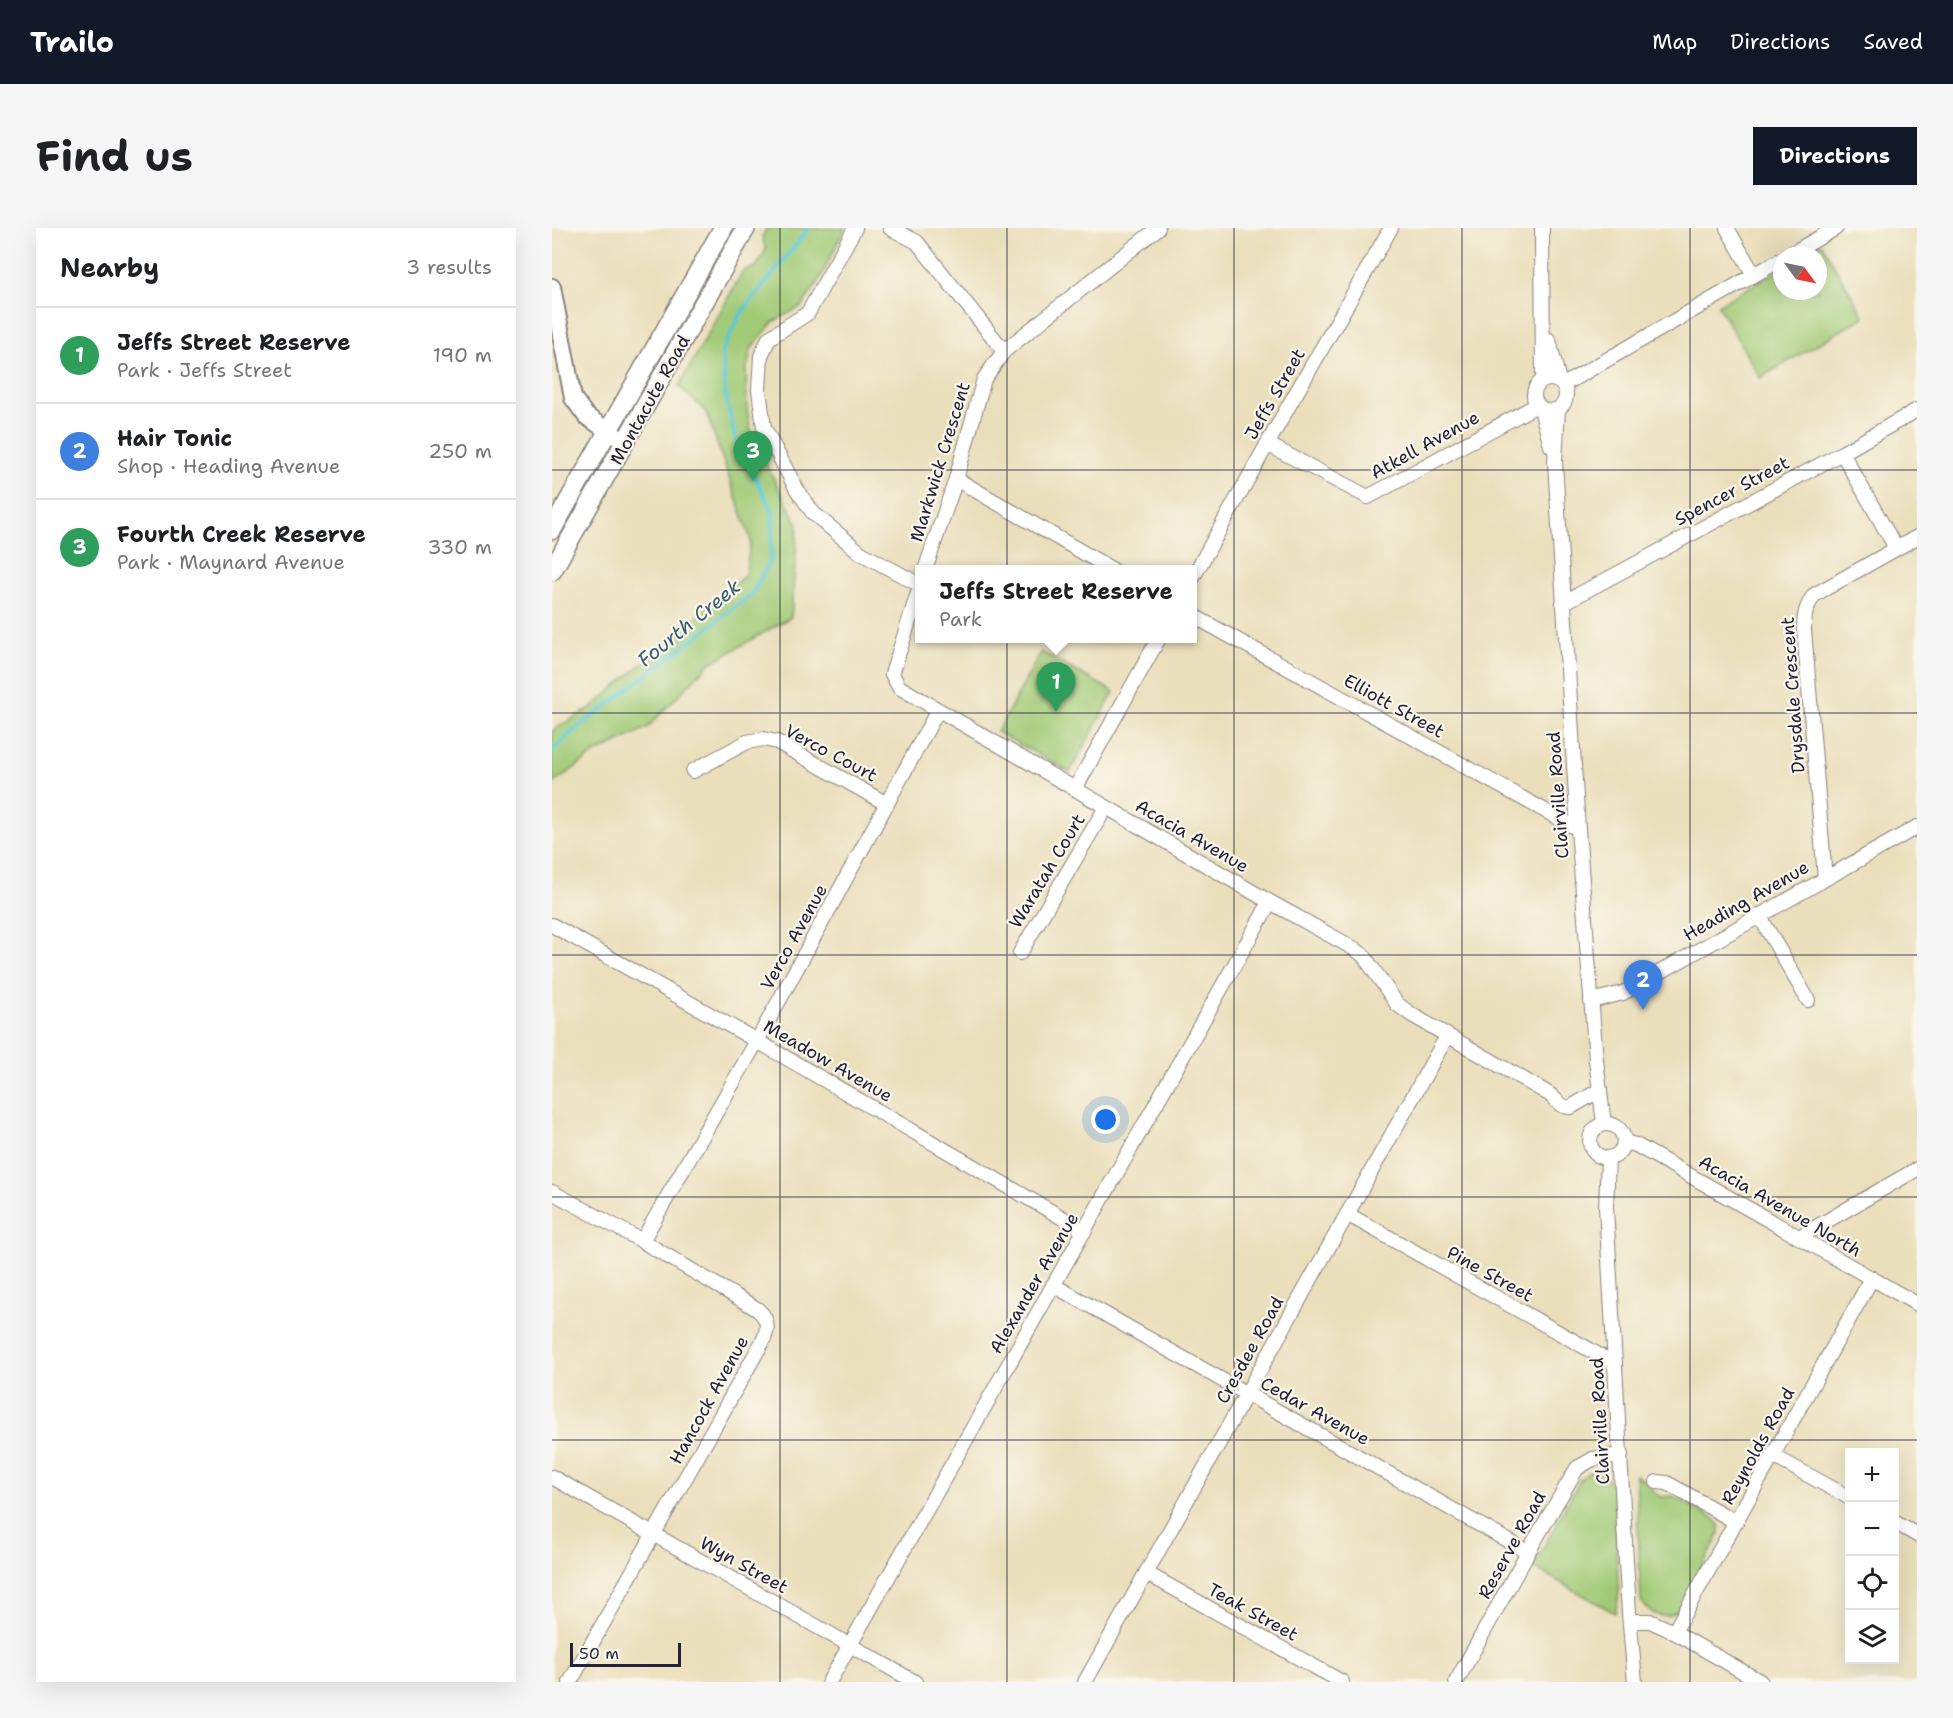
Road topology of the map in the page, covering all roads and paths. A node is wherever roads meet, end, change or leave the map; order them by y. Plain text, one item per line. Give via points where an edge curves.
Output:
1 (723, 228) edge
2 (746, 228) edge
3 (855, 228) edge
4 (890, 228) edge
5 (1158, 228) edge
6 (1391, 228) edge
7 (1542, 228) edge
8 (1727, 228) edge
9 (1836, 228) edge
10 (1805, 246) edge
11 (1773, 264) edge
12 (1754, 275) junction
13 (552, 287) edge
14 (1544, 320) junction
15 (1004, 351) junction
16 (558, 359) edge
17 (1543, 380) junction
18 (1561, 383) junction
19 (1539, 407) junction
20 (1558, 409) junction
21 (1917, 410) edge
22 (608, 432) junction
23 (626, 442) junction
24 (1267, 444) junction
25 (1842, 453) junction
26 (1555, 462) junction
27 (956, 479) junction
28 (552, 530) edge
29 (1917, 537) edge
30 (1896, 548) junction
31 (927, 565) edge
32 (1104, 565) edge
33 (1197, 570) edge
34 (552, 571) edge
35 (915, 583) edge
36 (915, 602) edge
37 (1563, 603) junction
38 (1197, 618) edge
39 (1157, 643) edge
40 (938, 710) junction
41 (693, 771) dead end
42 (1075, 789) junction
43 (887, 804) junction
44 (1106, 807) junction
45 (1917, 827) edge
46 (1578, 829) junction
47 (1825, 878) junction
48 (1270, 902) junction
49 (1759, 915) junction
50 (552, 925) edge
51 (1020, 953) dead end
52 (1808, 1000) dead end
53 (1591, 1001) junction
54 (1448, 1036) junction
55 (757, 1041) junction
56 (1600, 1089) junction
57 (1604, 1124) junction
58 (1624, 1142) junction
59 (1608, 1158) junction
60 (1917, 1168) edge
61 (552, 1192) edge
62 (1347, 1214) junction
63 (1085, 1231) junction
64 (1799, 1237) junction
65 (642, 1241) junction
66 (1872, 1278) junction
67 (1053, 1285) junction
68 (1917, 1304) edge
69 (1615, 1364) junction
70 (1246, 1393) junction
71 (1621, 1455) junction
72 (1773, 1456) junction
73 (554, 1478) edge
74 (1657, 1482) dead end
75 (1845, 1495) edge
76 (1736, 1522) junction
77 (1899, 1525) edge
78 (654, 1534) junction
79 (1917, 1535) edge
80 (1528, 1552) junction
81 (1146, 1574) junction
82 (1630, 1621) junction
83 (1674, 1632) junction
84 (850, 1645) junction
85 (570, 1682) edge
86 (829, 1682) edge
87 (915, 1682) edge
88 (1085, 1682) edge
89 (1342, 1682) edge
90 (1456, 1682) edge
91 (1635, 1682) edge
92 (1761, 1682) edge

1 - 22 main road, Montacute Road
2 - 23 main road, Montacute Road
3 - 35 street via 808,313 769,339 761,356 759,390 764,428 813,513 861,553
4 - 15 street via 917,242
5 - 15 street, Markwick Crescent
6 - 24 street, Jeffs Street
7 - 14 street
8 - 12 street
9 - 10 street
11 - 12 street
12 - 18 street
13 - 16 street
14 - 17 street
14 - 18 street
15 - 27 street, Markwick Crescent via 984,379
16 - 22 street via 573,398 586,416
17 - 18 street
17 - 19 street via 1533,394
18 - 20 street via 1566,396
19 - 20 street
19 - 24 street, Atkell Avenue via 1368,497
19 - 26 street, Clairville Road
20 - 26 street, Clairville Road
21 - 25 street, Spencer Street
22 - 23 street
22 - 28 main road, Montacute Road
23 - 34 main road, Montacute Road
24 - 33 street, Jeffs Street
25 - 30 street
25 - 37 street, Spencer Street
26 - 37 street, Clairville Road
27 - 31 street, Markwick Crescent
27 - 32 street
29 - 30 street, Drysdale Crescent
30 - 47 street, Drysdale Crescent via 1814,595 1806,607
36 - 40 street, Acacia Avenue via 892,674 899,687
37 - 46 street, Clairville Road
38 - 46 street, Elliott Street
39 - 42 street
40 - 42 street, Acacia Avenue
40 - 43 street, Verco Avenue
41 - 43 street, Verco Court via 747,742 777,742
42 - 44 street, Acacia Avenue
43 - 55 street, Verco Avenue
44 - 48 street, Acacia Avenue
44 - 51 street, Waratah Court
45 - 47 street, Heading Avenue
46 - 53 street, Clairville Road
47 - 49 street, Heading Avenue
48 - 54 street, Acacia Avenue via 1355,949 1397,1004
48 - 63 street, Alexander Avenue
49 - 52 street
49 - 53 street, Heading Avenue via 1623,993
50 - 55 street, Meadow Avenue
53 - 56 street, Clairville Road
54 - 56 street via 1549,1094 1562,1106 1571,1107
54 - 62 street, Cresdee Road
55 - 63 street, Meadow Avenue
55 - 65 street, Verco Avenue
56 - 57 street, Clairville Road
57 - 58 street via 1621,1132
57 - 59 street via 1594,1130 1590,1146 1597,1155
58 - 59 street via 1619,1153
58 - 64 street, Acacia Avenue North via 1636,1145
59 - 69 street, Clairville Road via 1606,1207
60 - 64 street
61 - 65 street, Hancock Avenue
62 - 69 street, Pine Street
62 - 70 street, Cresdee Road
63 - 67 street, Alexander Avenue
64 - 66 street, Acacia Avenue North
65 - 78 street, Hancock Avenue via 757,1309 767,1322 764,1339
66 - 68 street, Acacia Avenue North
66 - 72 street, Reynolds Road
67 - 70 street, Cedar Avenue
67 - 84 street, Alexander Avenue
69 - 71 street, Clairville Road
70 - 80 street, Cedar Avenue
70 - 81 street, Cresdee Road
71 - 80 street, Reserve Road via 1593,1460 1577,1468
71 - 82 street, Clairville Road
72 - 75 street
72 - 76 street, Reynolds Road
73 - 78 street, Wyn Street
74 - 76 street via 1667,1483
76 - 83 street, Reynolds Road
77 - 79 street
78 - 84 street, Wyn Street
78 - 85 street, Hancock Avenue
80 - 90 street, Reserve Road
81 - 88 street, Cresdee Road
81 - 89 street, Teak Street
82 - 83 street via 1650,1621
82 - 91 street, Clairville Road
83 - 92 street
84 - 86 street, Alexander Avenue
84 - 87 street, Wyn Street

